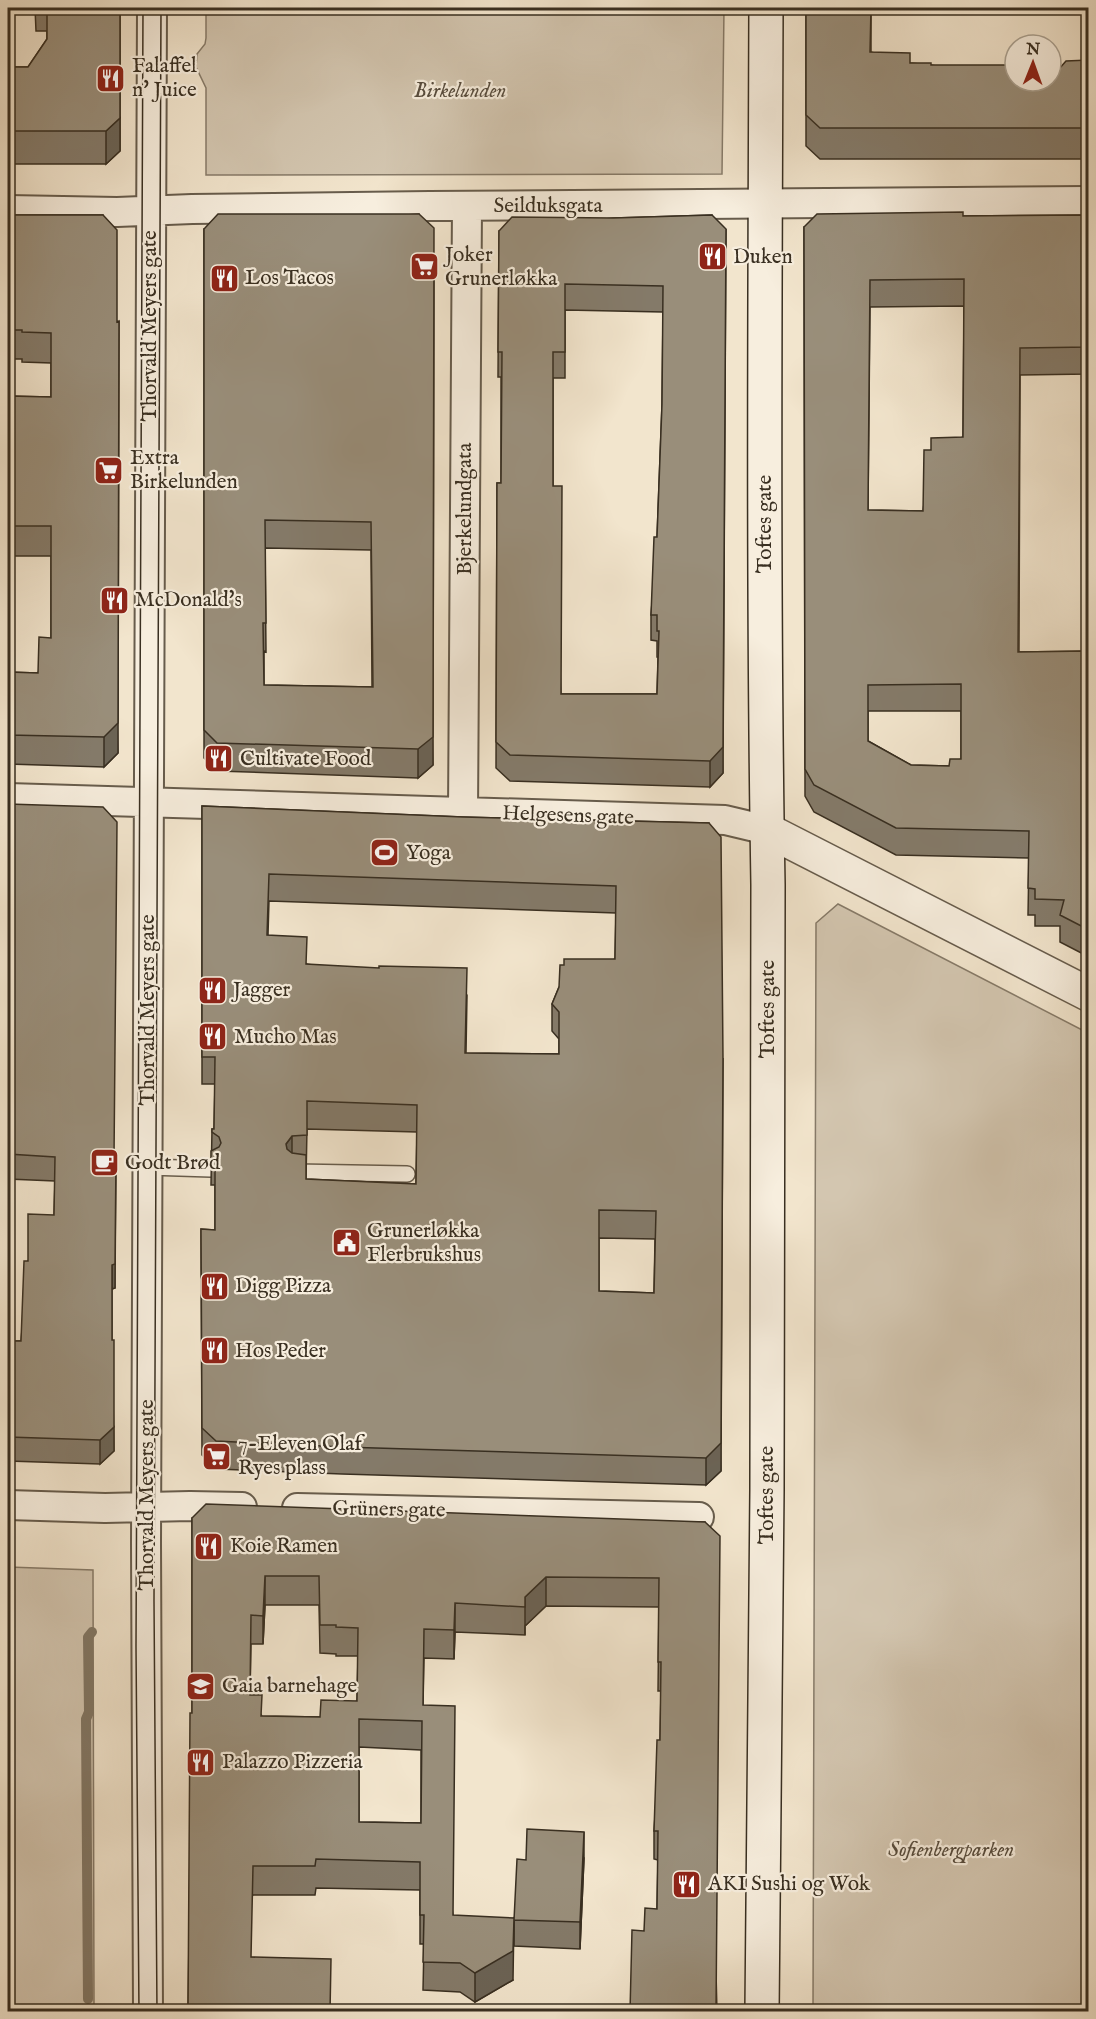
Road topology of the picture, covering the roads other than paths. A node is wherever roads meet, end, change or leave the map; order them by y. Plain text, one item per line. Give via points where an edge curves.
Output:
1 (152, 8) edge
2 (766, 8) edge
3 (1089, 201) edge
4 (765, 205) junction
5 (467, 206) junction
6 (8, 210) edge
7 (151, 210) junction
8 (8, 798) edge
9 (148, 802) junction
10 (463, 813) junction
11 (767, 830) junction
12 (1089, 994) edge
13 (148, 1167) junction
14 (212, 1169) edge
15 (296, 1172) edge
16 (407, 1174) dead end
17 (8, 1505) edge
18 (147, 1507) junction
19 (699, 1517) dead end
20 (148, 2012) edge
21 (762, 2012) edge

1 - 7 street, Thorvald Meyers gate
2 - 4 main road, Toftes gate
3 - 4 street, Seilduksgata
4 - 5 street, Seilduksgata
4 - 11 main road, Toftes gate
5 - 7 street, Seilduksgata
5 - 10 street, Bjerkelundgata
6 - 7 street, Seilduksgata
7 - 9 street, Thorvald Meyers gate
8 - 9 street, Helgesens gate
9 - 10 street, Helgesens gate
9 - 13 street, Thorvald Meyers gate
10 - 11 street, Helgesens gate via 725,820
11 - 12 main road, Helgesens gate
11 - 21 main road, Toftes gate
13 - 14 lane
13 - 18 street, Thorvald Meyers gate
15 - 16 lane
17 - 18 street, Grüners gate
18 - 19 street, Grüners gate
18 - 20 street, Thorvald Meyers gate

